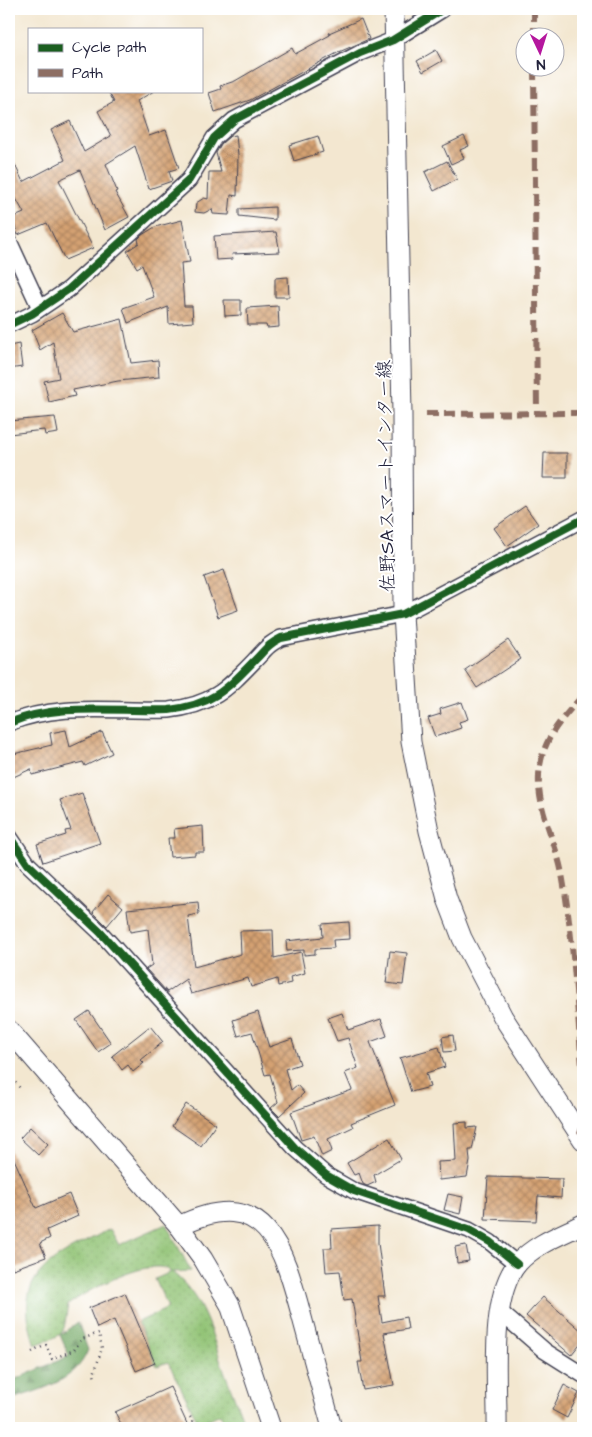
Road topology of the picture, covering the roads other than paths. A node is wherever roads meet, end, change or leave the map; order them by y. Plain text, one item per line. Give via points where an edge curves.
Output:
1 (394, 9) edge
2 (442, 9) edge
3 (393, 40) junction
4 (9, 241) edge
5 (40, 308) junction
6 (9, 325) edge
7 (583, 519) edge
8 (403, 614) junction
9 (9, 723) edge
10 (9, 836) edge
11 (9, 1030) edge
12 (583, 1140) edge
13 (583, 1224) edge
14 (179, 1226) junction
15 (517, 1264) junction
16 (499, 1311) junction
17 (583, 1375) edge
18 (271, 1428) edge
19 (332, 1428) edge
20 (497, 1428) edge

1 - 3 main road, 佐野SAスマートインター線
2 - 3 street
3 - 5 street via 360,53 234,120 214,138 189,180 69,289
3 - 8 main road, 佐野SAスマートインター線
4 - 5 street
5 - 6 street
7 - 8 street
8 - 9 street via 282,638 268,645 223,692 186,708 55,710 27,715
8 - 12 main road, 佐野SAスマートインター線 via 411,742 428,831 447,899 462,938 503,1017
10 - 15 street via 28,864 100,932 295,1148 326,1175 354,1191 469,1230
11 - 14 main road
13 - 15 main road via 538,1246
14 - 18 main road via 230,1305
14 - 19 main road via 200,1216 234,1212 247,1216 270,1233 286,1262
15 - 16 main road
16 - 17 street via 545,1351
16 - 20 main road

